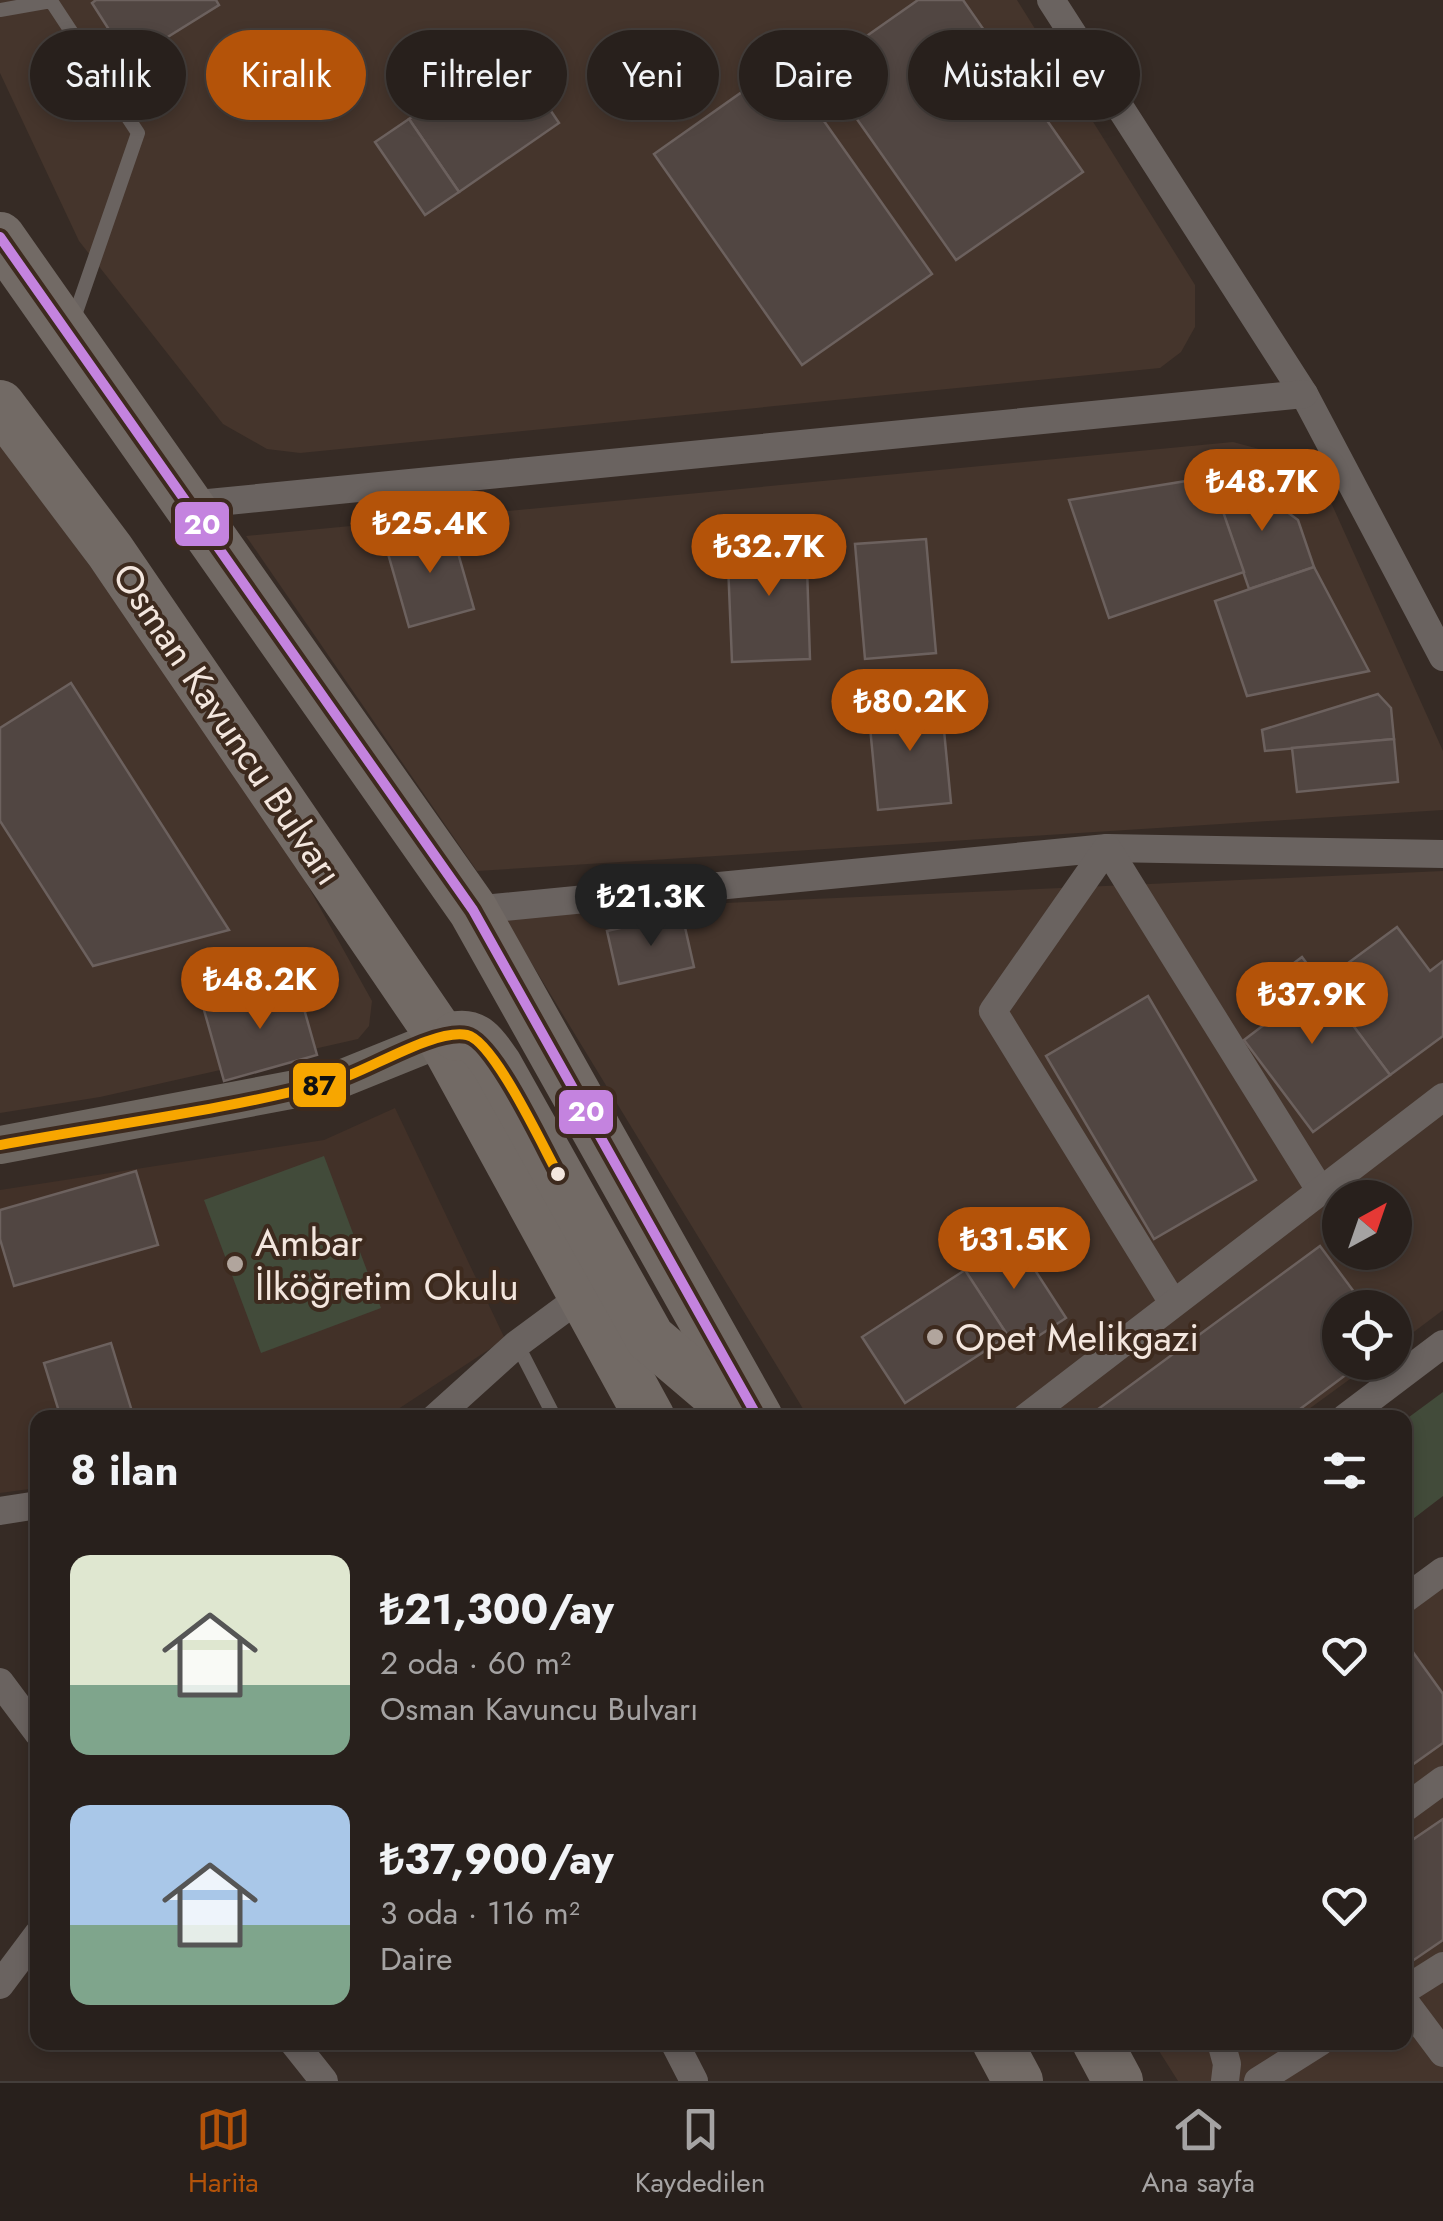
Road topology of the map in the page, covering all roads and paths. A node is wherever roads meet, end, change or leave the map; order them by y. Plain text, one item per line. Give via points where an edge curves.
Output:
1 (1051, 0) edge
2 (0, 10) edge
3 (0, 236) edge
4 (68, 334) junction
5 (1304, 394) junction
6 (0, 405) edge
7 (188, 505) junction
8 (1443, 657) edge
9 (1107, 848) junction
10 (1443, 854) edge
11 (473, 910) junction
12 (442, 1038) junction
13 (1443, 1097) edge
14 (0, 1145) edge
15 (1320, 1190) junction
16 (582, 1296) junction
17 (1173, 1303) junction
18 (517, 1344) junction
19 (1443, 1344) edge
20 (446, 1410) edge
21 (551, 1410) edge
22 (646, 1410) edge
23 (735, 1410) edge
24 (754, 1410) edge
25 (1035, 1410) edge
26 (1356, 1410) edge
27 (30, 1506) edge
28 (0, 1510) edge
29 (1424, 1585) edge
30 (1443, 1607) edge
31 (0, 1682) edge
32 (30, 1722) edge
33 (1443, 1780) edge
34 (1412, 1803) edge
35 (30, 1940) edge
36 (9, 1955) edge
37 (1443, 1966) edge
38 (0, 1985) edge
39 (1412, 1986) edge
40 (1412, 2011) edge
41 (299, 2050) edge
42 (678, 2050) edge
43 (1001, 2050) edge
44 (1101, 2050) edge
45 (1223, 2050) edge
46 (1307, 2050) edge
47 (1443, 2053) edge
48 (324, 2081) edge
49 (694, 2081) edge
50 (1018, 2081) edge
51 (1118, 2081) edge
52 (1225, 2081) edge
53 (1258, 2081) edge

1 - 5 street
2 - 4 lane via 51,1 138,133
3 - 4 highway
4 - 7 highway
5 - 7 street
5 - 8 street
6 - 12 highway, Osman Kavuncu Bulvarı via 110,551
7 - 11 highway
9 - 10 street
9 - 11 street
9 - 15 street
9 - 17 street via 993,1012
11 - 24 highway
12 - 14 street via 333,1082
12 - 16 highway, Osman Kavuncu Bulvarı
12 - 23 highway via 466,1035 482,1043 650,1338
13 - 15 street
15 - 17 street
16 - 18 street
16 - 22 highway, Osman Kavuncu Bulvarı
17 - 25 street
18 - 20 street
18 - 21 lane
19 - 26 street
27 - 28 street
29 - 30 street
31 - 32 street
33 - 34 street
35 - 36 street
36 - 38 street
37 - 39 street
40 - 47 street
41 - 48 street
42 - 49 street
43 - 50 highway
44 - 51 highway
45 - 52 street
46 - 53 street

